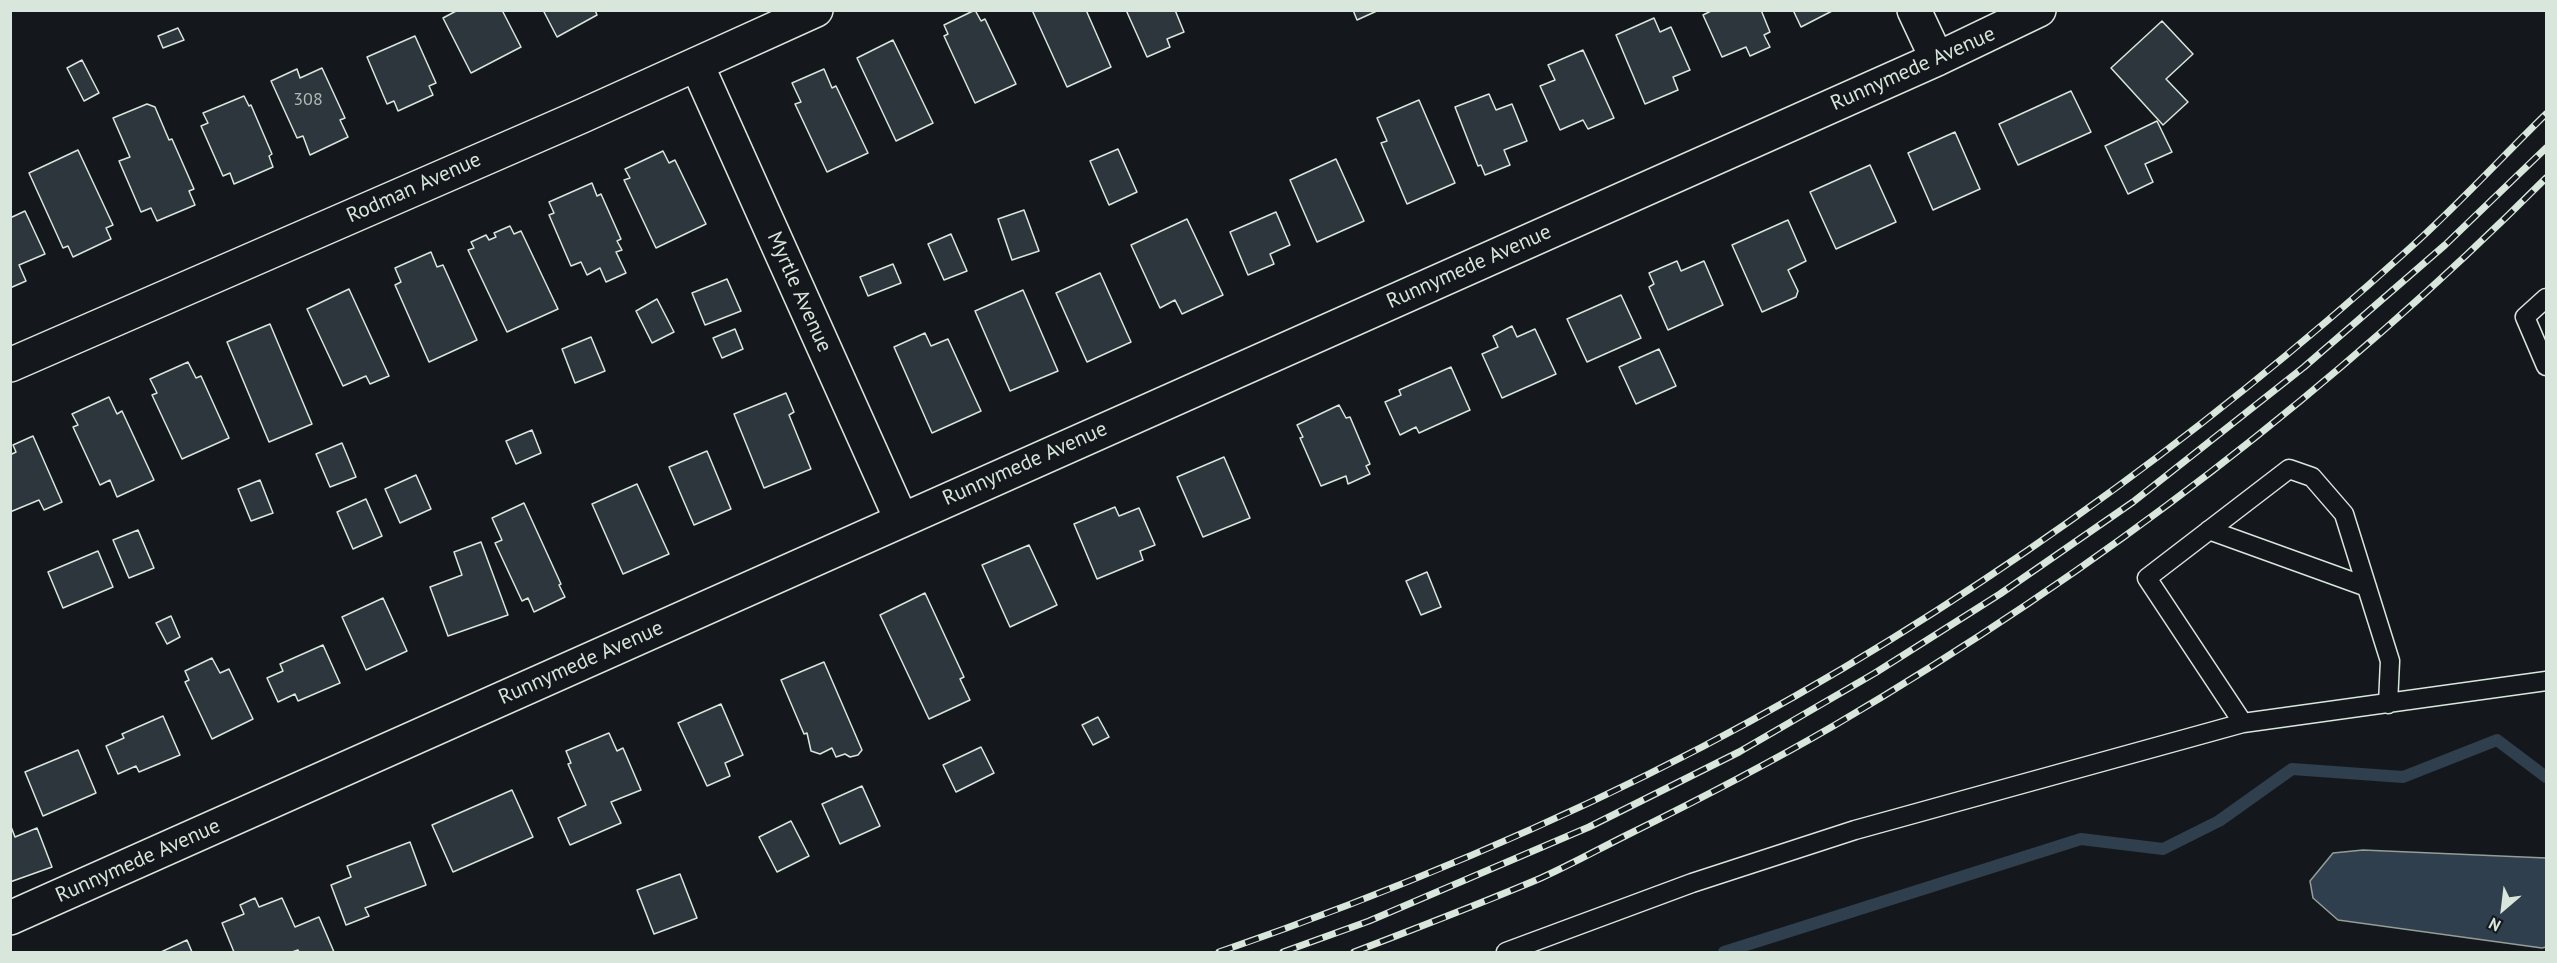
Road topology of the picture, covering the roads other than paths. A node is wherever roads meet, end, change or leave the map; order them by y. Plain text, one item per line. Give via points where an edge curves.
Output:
1 (816, 10) edge
2 (1914, 10) edge
3 (2039, 10) edge
4 (1937, 58) junction
5 (697, 65) junction
6 (2547, 298) edge
7 (10, 365) edge
8 (2547, 366) edge
9 (902, 519) junction
10 (2209, 530) junction
11 (2367, 587) junction
12 (2547, 681) edge
13 (2388, 704) junction
14 (2243, 723) junction
15 (10, 918) edge
16 (1506, 952) edge

1 - 5 street, Rodman Avenue
2 - 4 street
3 - 4 street, Runnymede Avenue
4 - 9 street, Runnymede Avenue
5 - 7 street, Rodman Avenue
5 - 9 street, Myrtle Avenue
6 - 8 lane via 2525,317
9 - 15 street, Runnymede Avenue
10 - 11 lane
10 - 11 lane via 2289,468 2312,477 2344,514
10 - 14 lane via 2146,578
11 - 13 lane via 2390,661
12 - 13 lane
13 - 14 lane
14 - 16 lane via 1855,830 1692,883

